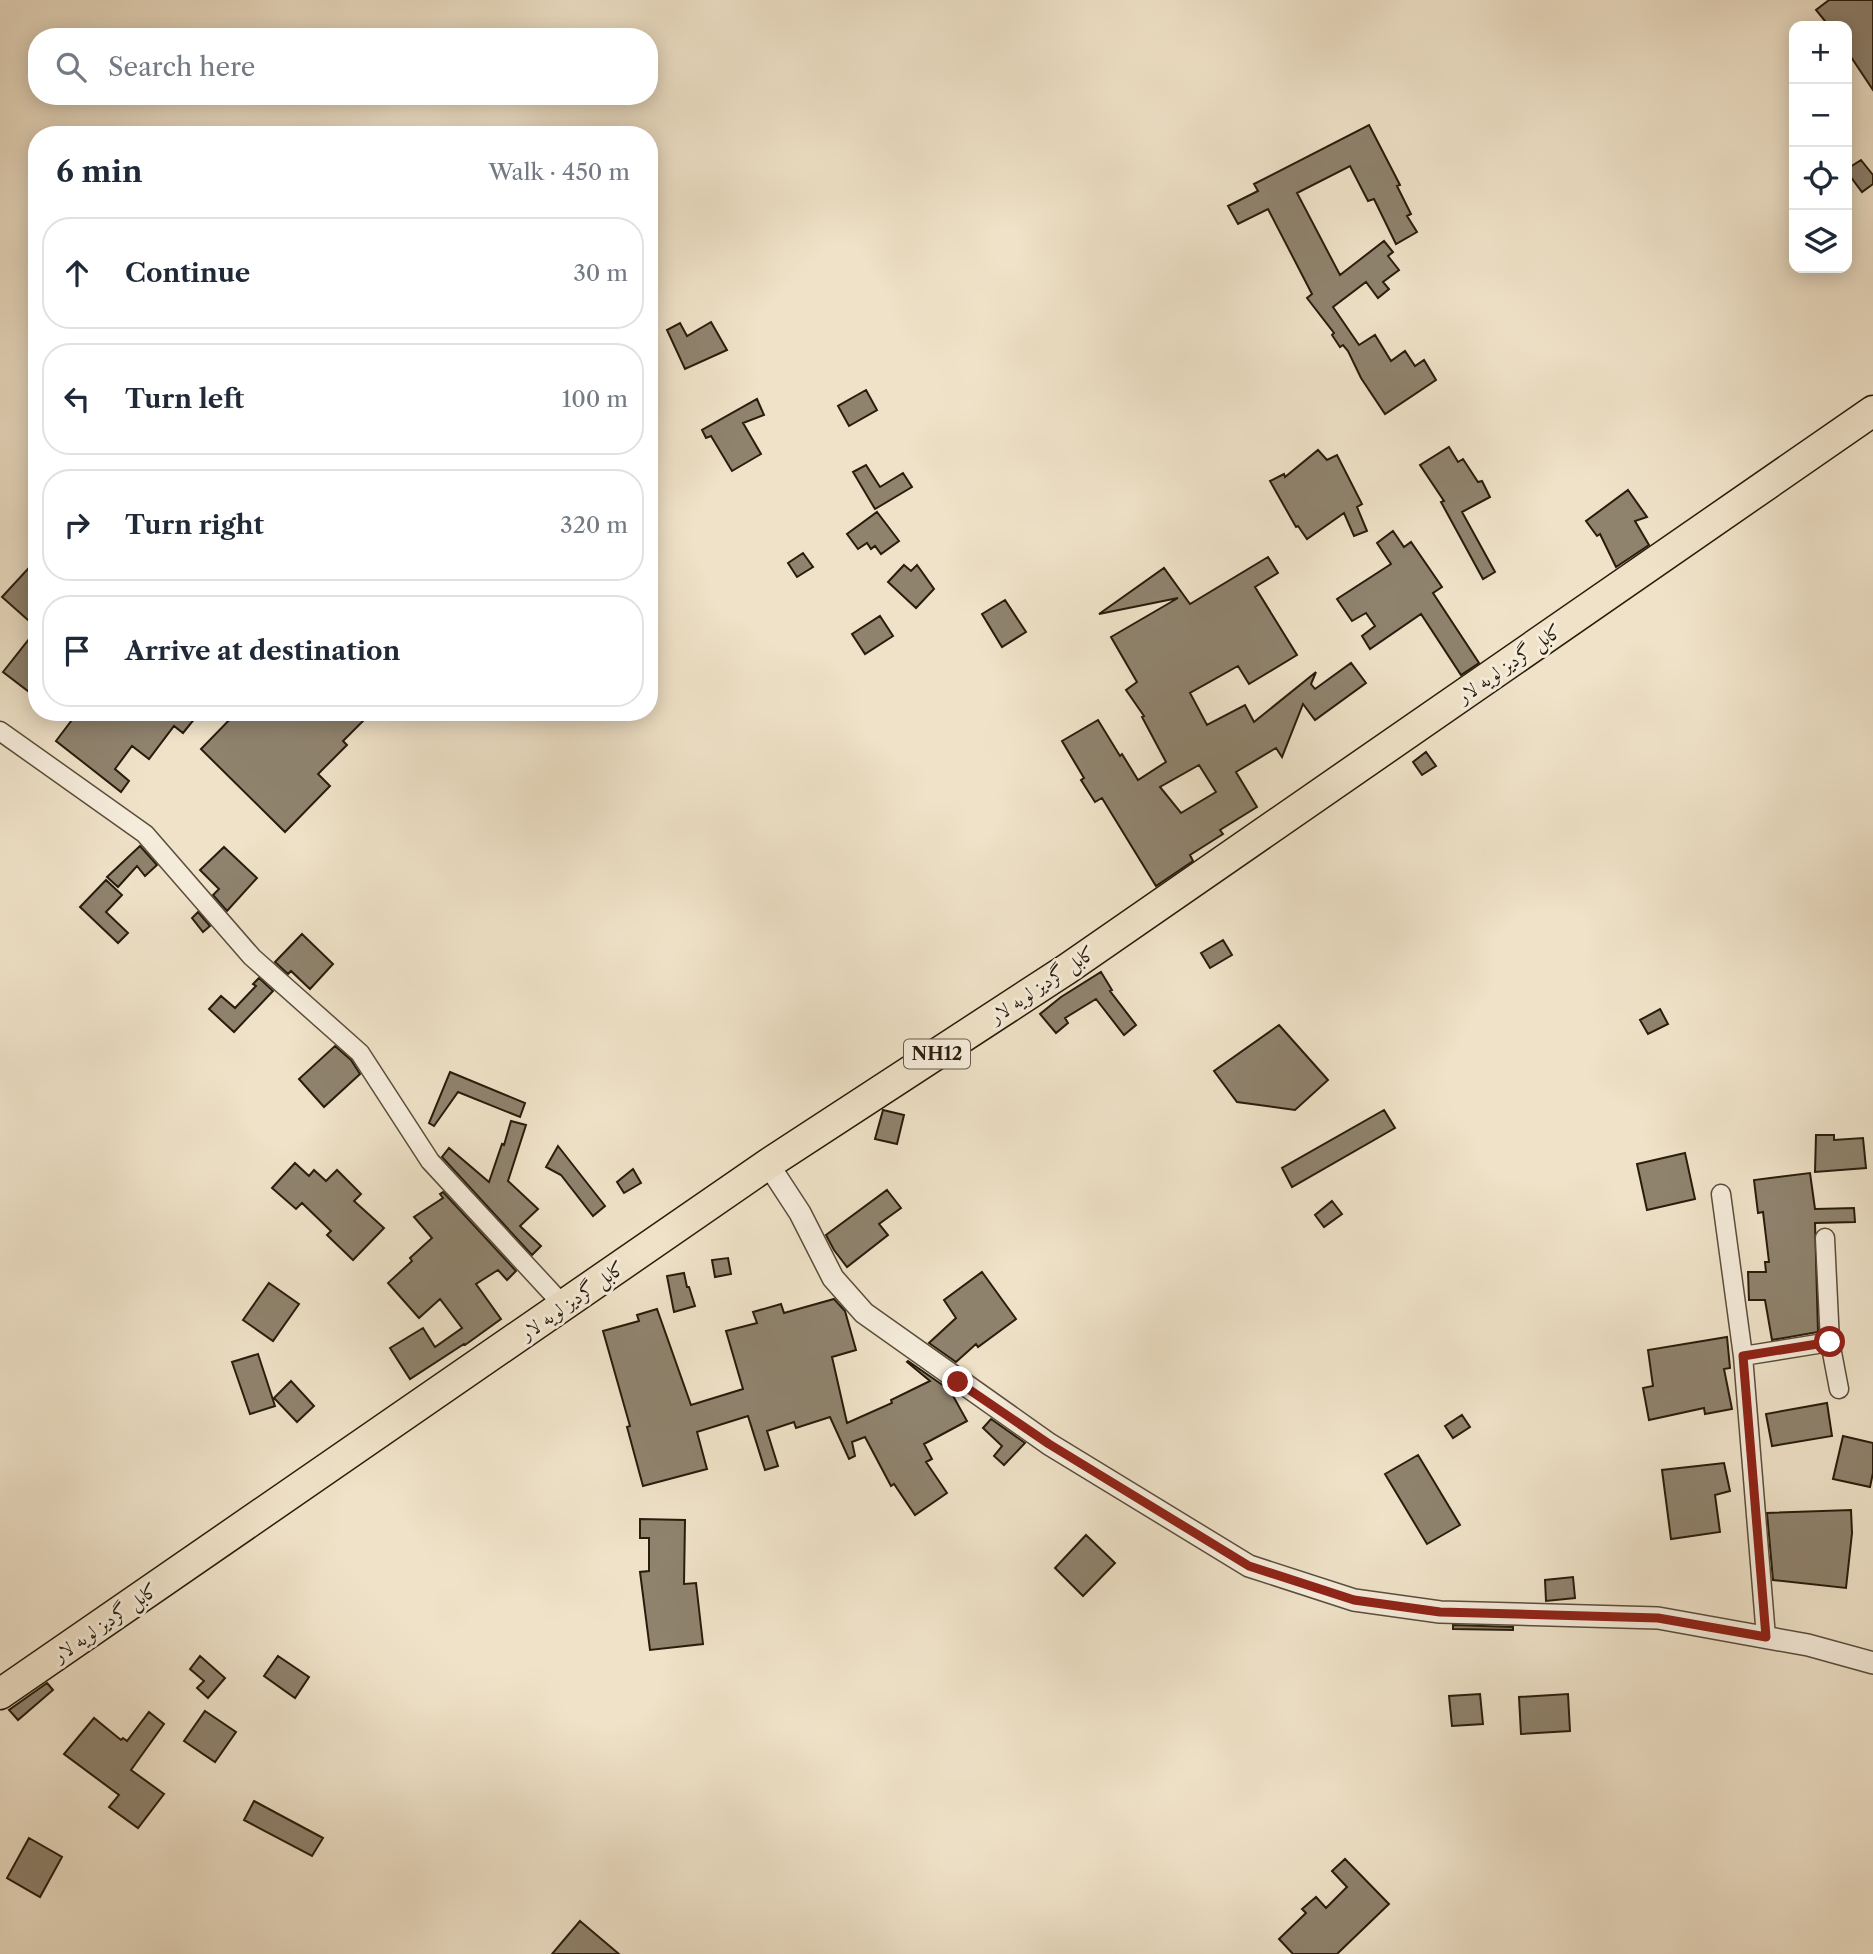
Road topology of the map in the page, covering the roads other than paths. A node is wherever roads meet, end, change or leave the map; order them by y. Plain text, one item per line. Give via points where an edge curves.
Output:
1 (1873, 411) edge
2 (0, 731) edge
3 (768, 1164) junction
4 (1721, 1194) dead end
5 (1825, 1238) dead end
6 (564, 1306) junction
7 (1830, 1342) junction
8 (1743, 1356) junction
9 (1839, 1389) dead end
10 (1766, 1637) junction
11 (1873, 1662) edge
12 (0, 1694) edge

1 - 3 highway, کابل گردیز لویه لار / NH12 via 1067,969
2 - 6 street via 145,834 252,957 360,1053 430,1161
3 - 6 highway, کابل گردیز لویه لار / NH12
3 - 10 street via 800,1213 833,1278 864,1313 1049,1444 1249,1566 1366,1602 1440,1612 1658,1618
4 - 8 street
5 - 7 street
6 - 12 highway, کابل گردیز لویه لار / NH12
7 - 8 street
7 - 9 street
8 - 10 street
10 - 11 street

